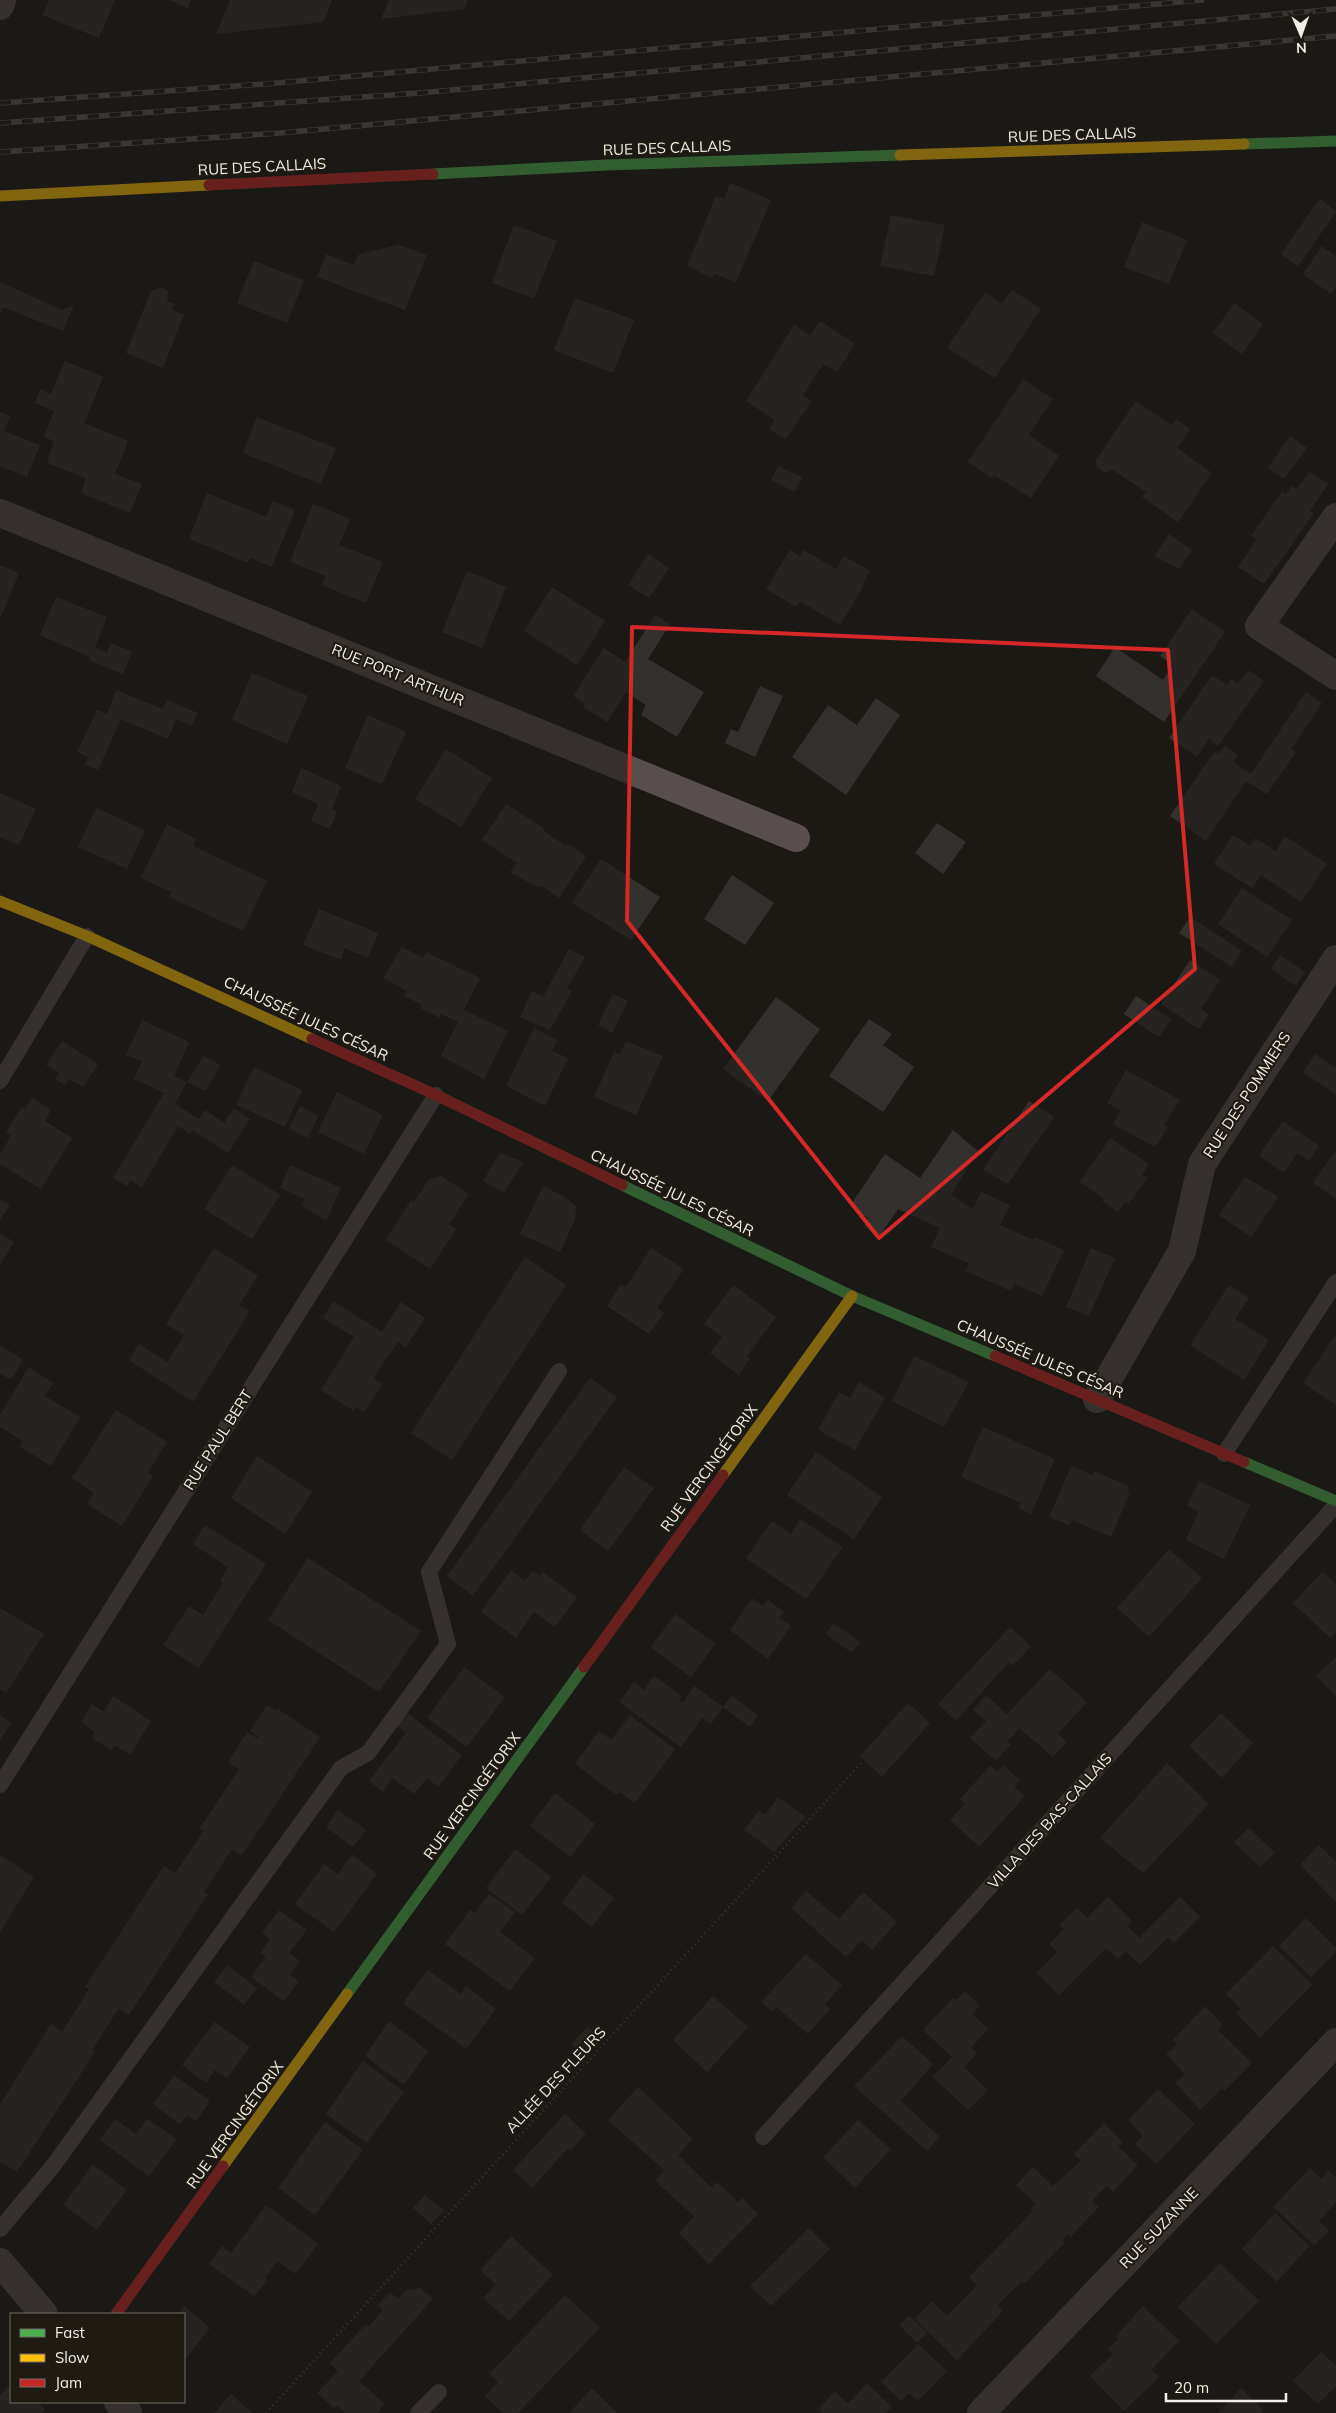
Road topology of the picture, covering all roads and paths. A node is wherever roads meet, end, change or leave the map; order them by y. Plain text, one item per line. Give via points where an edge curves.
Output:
1 (2, 0) edge
2 (0, 6) edge
3 (1336, 141) edge
4 (0, 196) edge
5 (0, 513) edge
6 (1336, 517) edge
7 (1336, 676) edge
8 (796, 838) dead end
9 (0, 901) edge
10 (87, 936) junction
11 (1336, 959) edge
12 (0, 1081) edge
13 (436, 1095) junction
14 (1336, 1282) edge
15 (852, 1296) junction
16 (559, 1372) dead end
17 (1097, 1399) junction
18 (1224, 1454) junction
19 (1336, 1501) edge
20 (1336, 1505) edge
21 (863, 1761) dead end
22 (0, 1785) edge
23 (1336, 2042) edge
24 (763, 2137) dead end
25 (0, 2229) edge
26 (3, 2272) edge
27 (43, 2313) edge
28 (117, 2313) edge
29 (439, 2392) dead end
30 (119, 2403) edge
31 (128, 2413) edge
32 (266, 2413) edge
33 (418, 2413) edge
34 (981, 2413) edge

1 - 2 street
3 - 4 street, RUE DES CALLAIS via 607,165
5 - 8 street, RUE PORT ARTHUR
6 - 7 street via 1258,626
9 - 10 street, CHAUSSÉE JULES CÉSAR
10 - 12 lane
10 - 13 street, CHAUSSÉE JULES CÉSAR
11 - 17 street, RUE DES POMMIERS via 1202,1164 1182,1251
13 - 15 street, CHAUSSÉE JULES CÉSAR
13 - 22 lane, RUE PAUL BERT
14 - 18 lane
15 - 17 street, CHAUSSÉE JULES CÉSAR
15 - 28 street, RUE VERCINGÉTORIX
16 - 25 lane via 429,1572 448,1644 368,1754 342,1768 53,2166
17 - 18 street, CHAUSSÉE JULES CÉSAR
18 - 19 street, CHAUSSÉE JULES CÉSAR
20 - 24 lane, VILLA DES BAS-CALLAIS
21 - 32 path, ALLÉE DES FLEURS
23 - 34 street, RUE SUZANNE
26 - 27 street
29 - 33 lane
30 - 31 street

